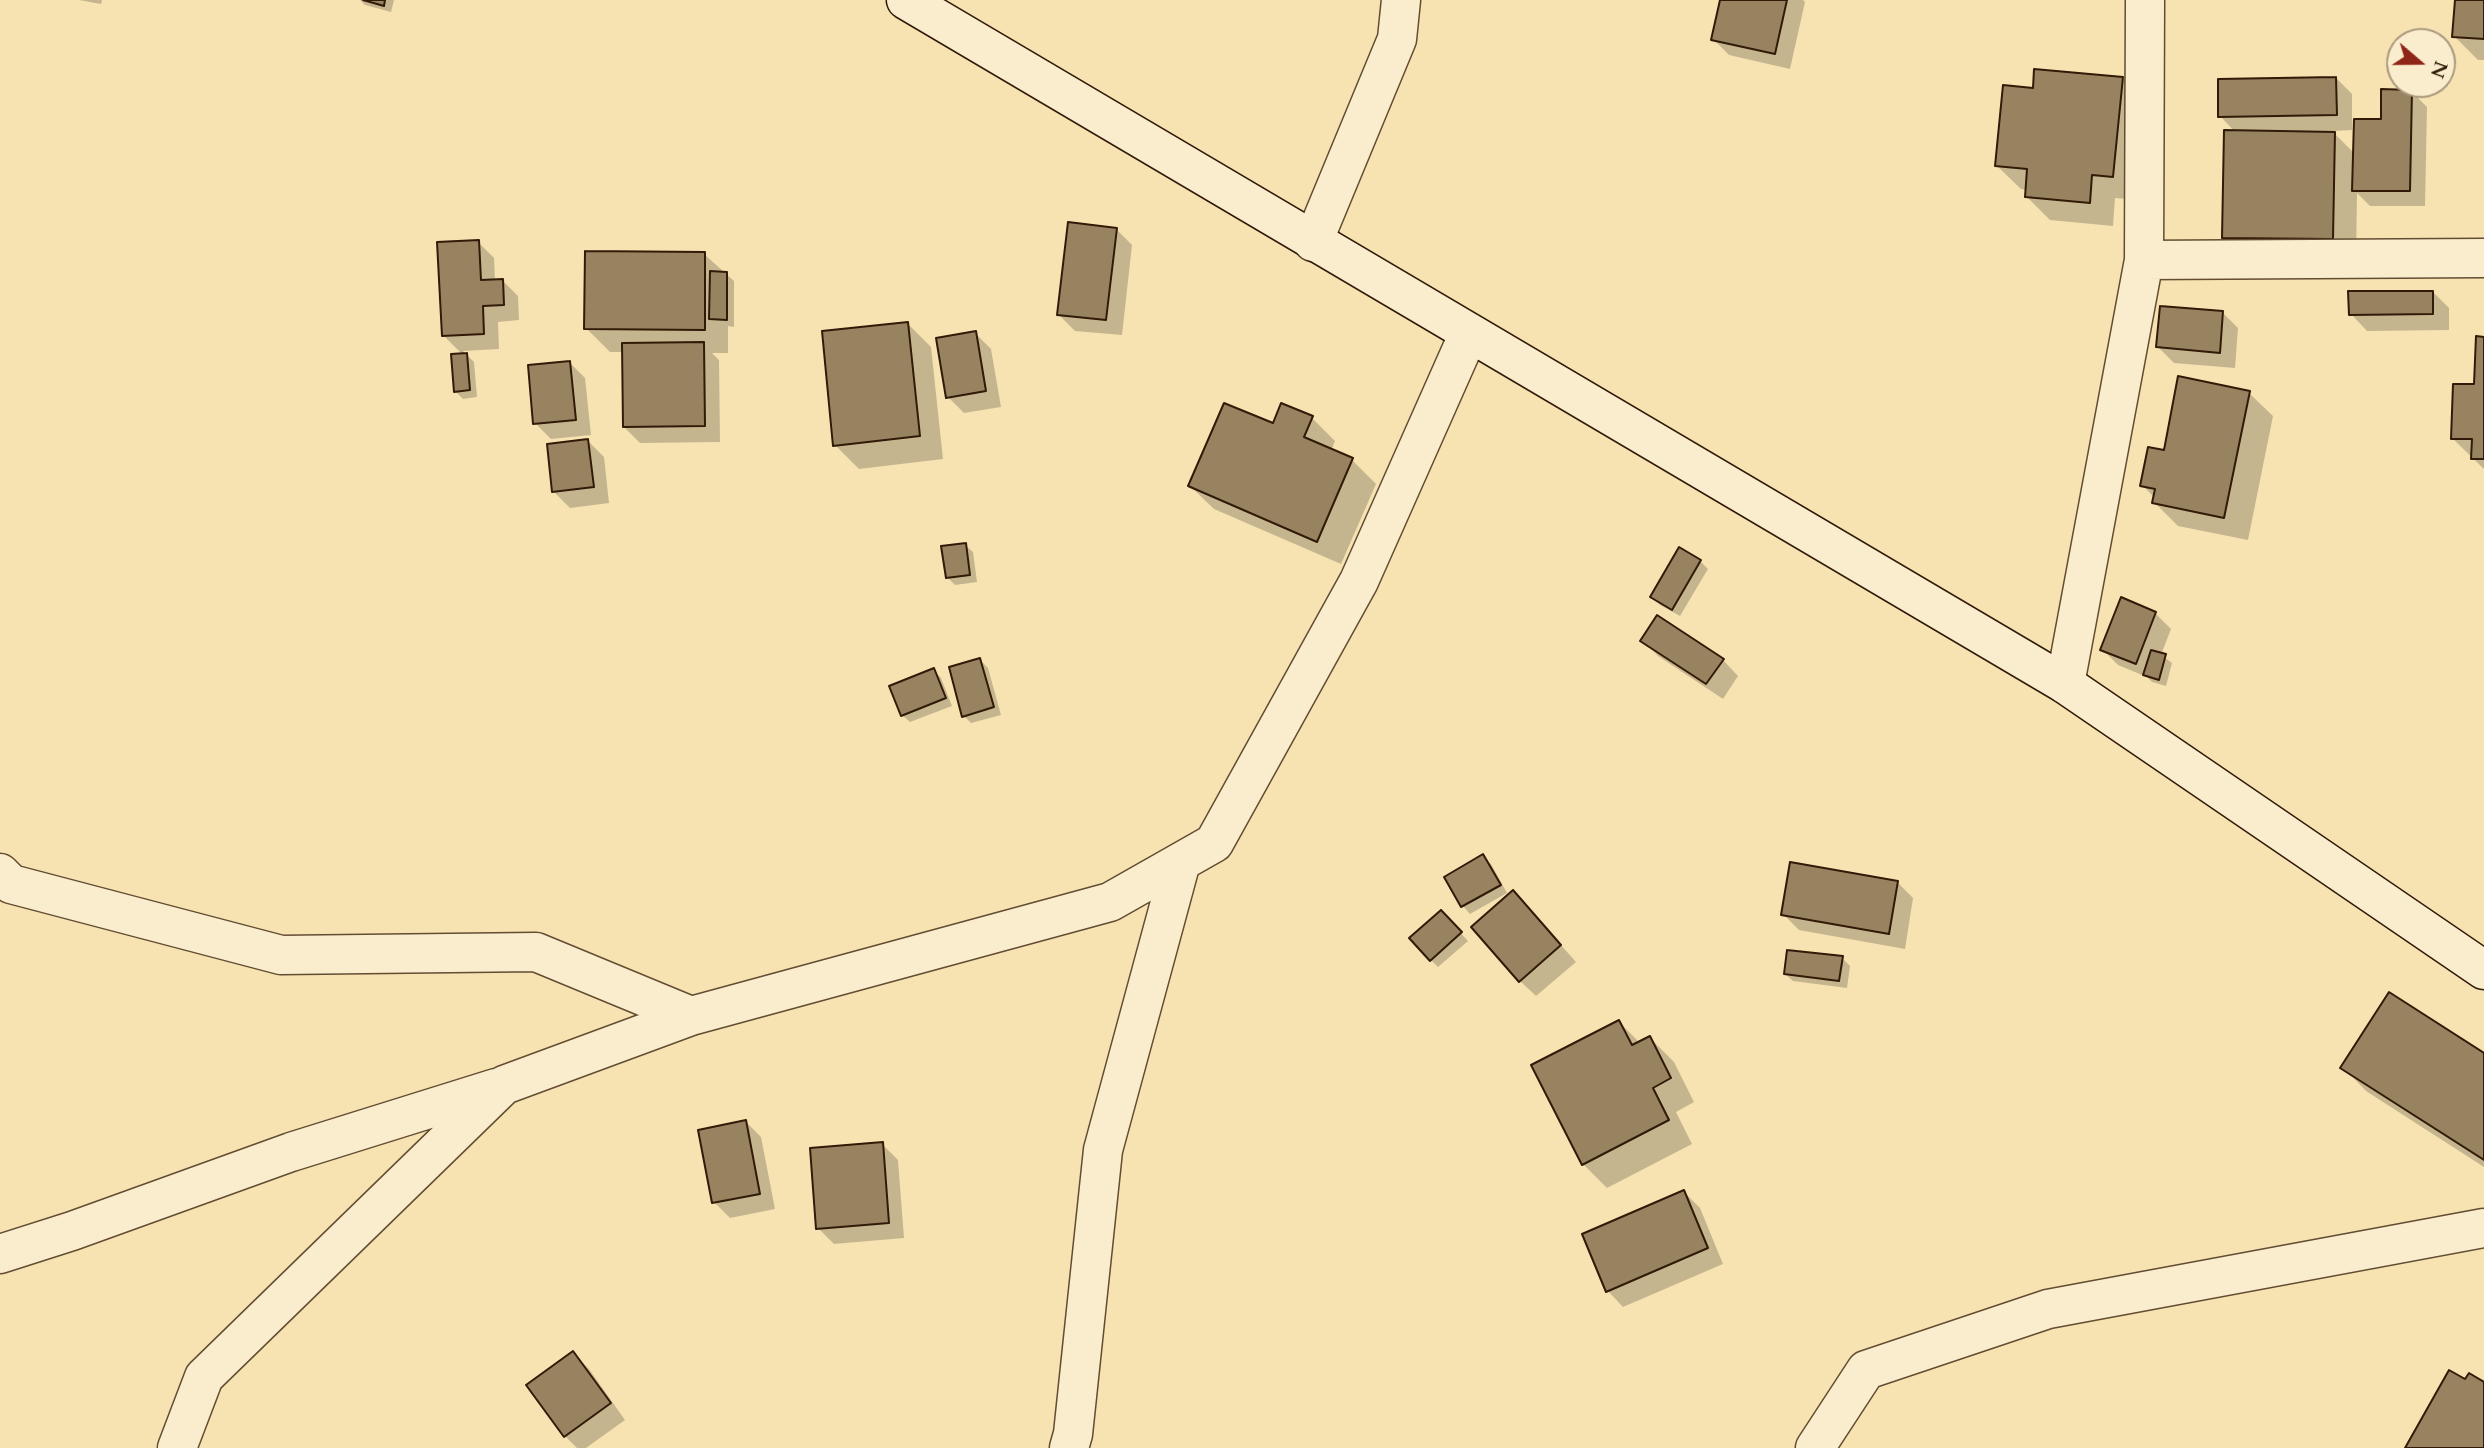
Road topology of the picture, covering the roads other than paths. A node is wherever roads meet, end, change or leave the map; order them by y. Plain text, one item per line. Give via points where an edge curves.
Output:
1 (906, 0) edge
2 (1401, 0) edge
3 (2145, 0) edge
4 (1314, 242) junction
5 (2484, 258) edge
6 (2144, 260) junction
7 (1469, 333) junction
8 (2065, 684) junction
9 (1181, 862) junction
10 (0, 873) edge
11 (2484, 970) edge
12 (691, 1016) junction
13 (504, 1085) junction
14 (2484, 1228) edge
15 (0, 1254) edge
16 (177, 1448) edge
17 (1069, 1448) edge
18 (1815, 1448) edge

1 - 4 street
2 - 4 street via 1397,39
3 - 6 street
4 - 7 street
5 - 6 street
6 - 8 street
7 - 8 street
7 - 9 street via 1359,581 1214,844
8 - 11 street
9 - 12 street via 1110,902
9 - 17 street via 1103,1150
10 - 12 street via 11,884 281,955 536,952
12 - 13 street
13 - 15 street via 291,1152
13 - 16 street via 204,1377
14 - 18 street via 2048,1309 1866,1370

